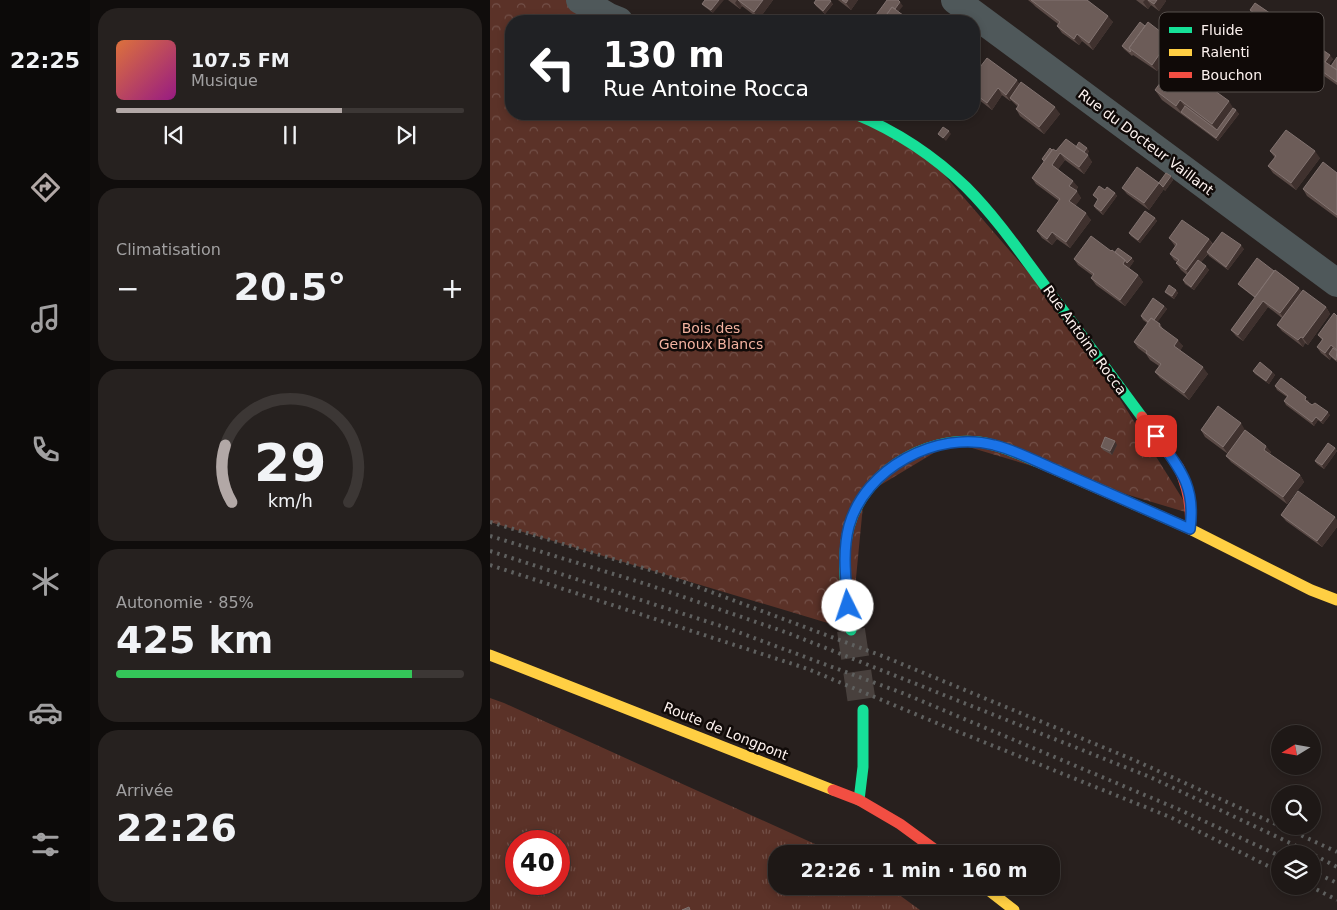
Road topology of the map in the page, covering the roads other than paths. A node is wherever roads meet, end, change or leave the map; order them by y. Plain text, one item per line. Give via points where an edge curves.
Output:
1 (580, 0) edge
2 (955, 0) edge
3 (606, 15) edge
4 (975, 15) edge
5 (980, 19) edge
6 (868, 120) edge
7 (1337, 283) edge
8 (1190, 529) junction
9 (1337, 600) edge
10 (851, 630) tunnel mouth
11 (490, 655) edge
12 (863, 710) tunnel mouth
13 (858, 800) junction
14 (929, 845) edge
15 (995, 895) edge
16 (1014, 910) edge

1 - 3 street
2 - 4 street, Rue du Docteur Vaillant
5 - 7 street, Rue du Docteur Vaillant
6 - 8 street, Rue Antoine Rocca via 903,138 953,176 1026,260 1180,468 1191,499
8 - 9 street
8 - 10 street via 995,445 973,441 930,448 901,461 880,477 856,508 846,547 845,567
11 - 13 street, Route de Longpont
12 - 13 street via 864,748
13 - 14 street, Route de Longpont
15 - 16 street

